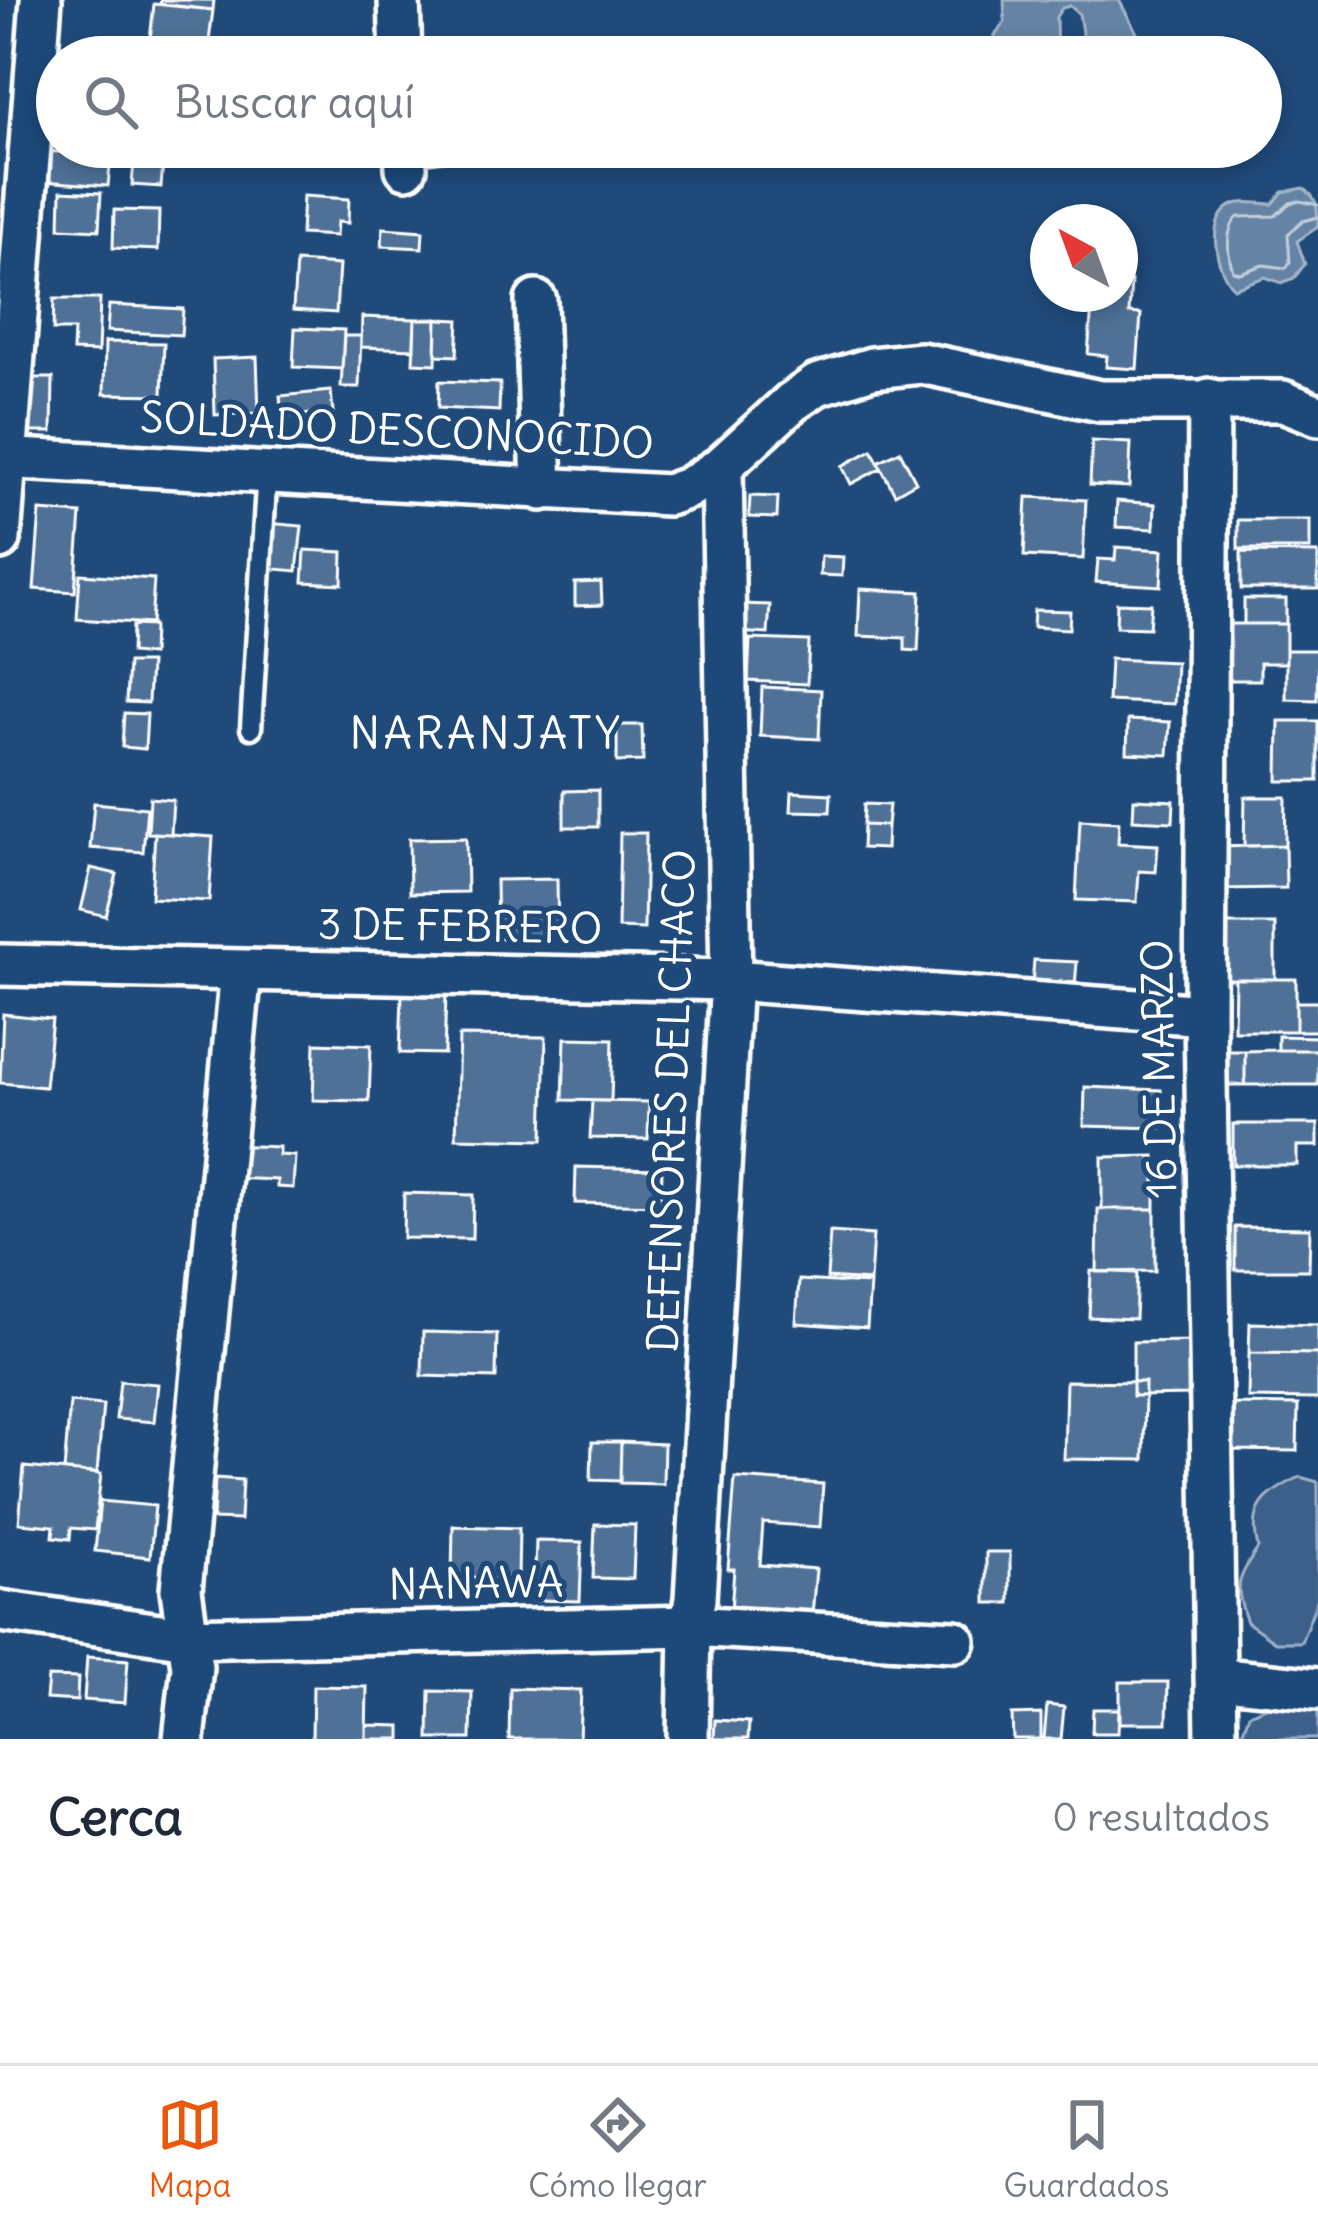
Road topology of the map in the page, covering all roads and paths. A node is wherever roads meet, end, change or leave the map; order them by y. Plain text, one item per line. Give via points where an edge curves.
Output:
1 (41, 0) edge
2 (399, 0) edge
3 (38, 36) edge
4 (400, 36) edge
5 (36, 62) edge
6 (536, 301) dead end
7 (1209, 399) junction
8 (1318, 415) edge
9 (4, 458) edge
10 (722, 466) junction
11 (267, 470) junction
12 (542, 490) junction
13 (0, 538) edge
14 (250, 728) dead end
15 (0, 964) edge
16 (241, 970) junction
17 (731, 980) junction
18 (1204, 1015) junction
19 (0, 1611) edge
20 (690, 1627) junction
21 (188, 1637) junction
22 (955, 1641) dead end
23 (1216, 1678) junction
24 (1318, 1689) edge
25 (184, 1739) edge
26 (688, 1739) edge
27 (1216, 1739) edge

1 - 3 street
2 - 4 street
5 - 9 street
6 - 12 street
7 - 8 street, SOLDADO DESCONOCIDO via 1283,401
7 - 10 street, SOLDADO DESCONOCIDO via 1100,401 921,362 872,368 818,385
7 - 18 street, 16 DE MARZO
9 - 11 street, SOLDADO DESCONOCIDO
9 - 13 street
10 - 12 street, SOLDADO DESCONOCIDO via 668,495
10 - 17 street, DEFENSORES DEL CHACO
11 - 12 street, SOLDADO DESCONOCIDO
11 - 14 lane
15 - 16 street, 3 DE FEBRERO
16 - 17 street, 3 DE FEBRERO
16 - 21 street via 182,1590
17 - 18 street, 3 DE FEBRERO
17 - 20 street, DEFENSORES DEL CHACO
18 - 23 street, 16 DE MARZO
19 - 21 street, NANAWA
20 - 21 street, NANAWA
20 - 22 street, NANAWA
20 - 26 street, DEFENSORES DEL CHACO
21 - 25 street
23 - 24 street
23 - 27 street, 16 DE MARZO

